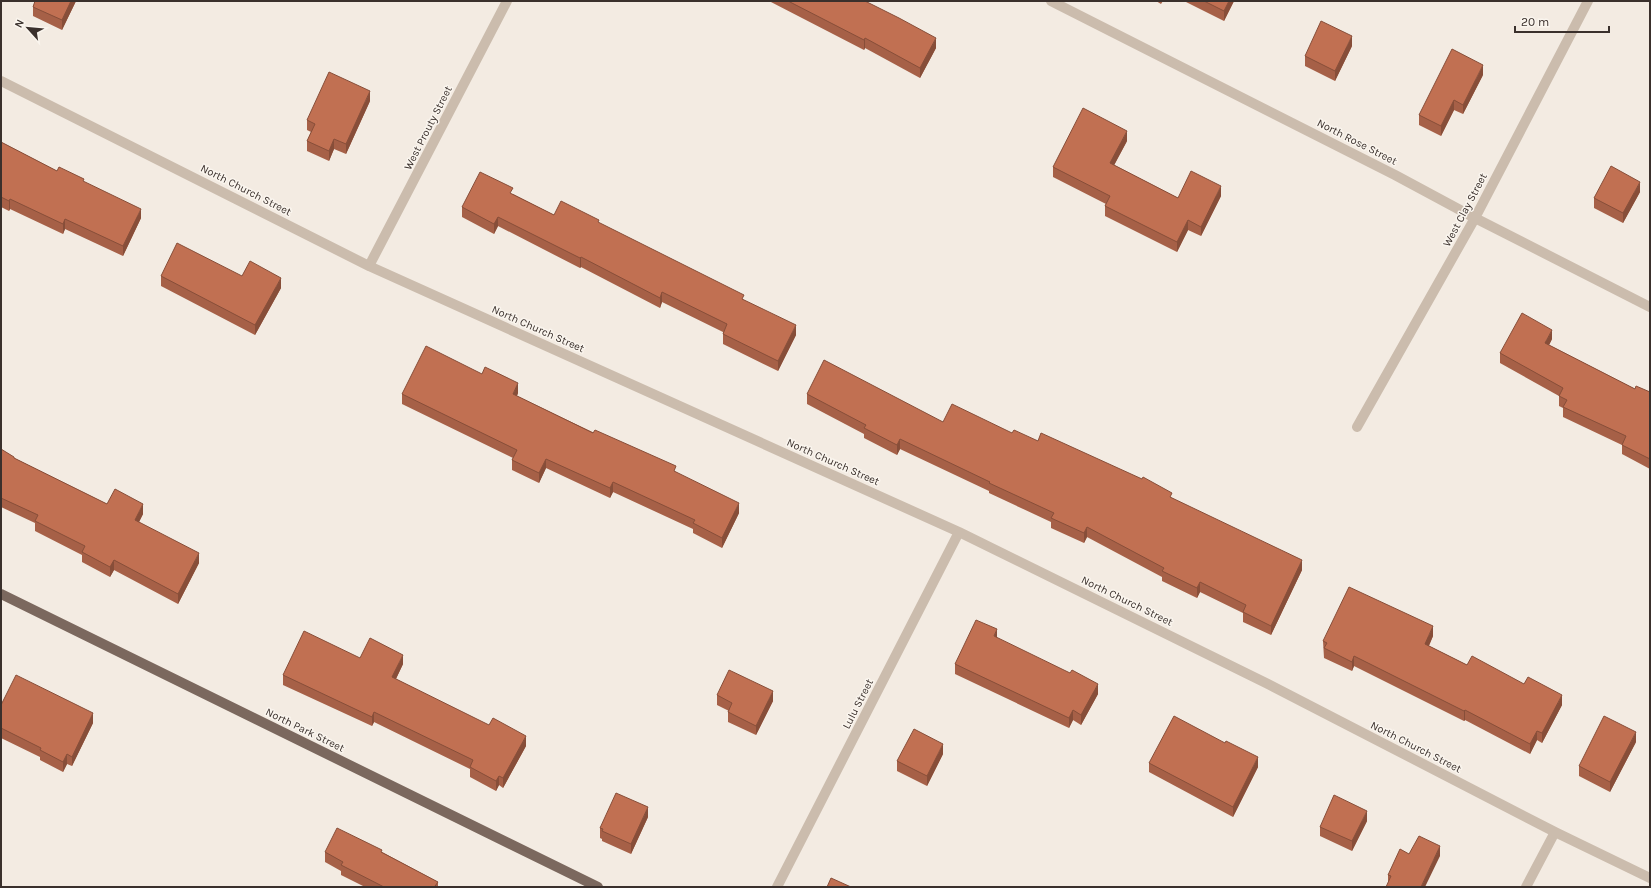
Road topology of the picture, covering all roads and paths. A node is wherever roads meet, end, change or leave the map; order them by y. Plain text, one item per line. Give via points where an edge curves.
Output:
1 (507, 1) edge
2 (1051, 1) edge
3 (1588, 1) edge
4 (1, 81) edge
5 (1476, 218) junction
6 (369, 266) junction
7 (1650, 307) edge
8 (1357, 428) dead end
9 (959, 532) junction
10 (1, 594) edge
11 (1555, 832) junction
12 (1650, 878) edge
13 (598, 887) edge
14 (777, 887) edge
15 (1526, 887) edge

1 - 6 street, West Prouty Street
2 - 5 street, North Rose Street
3 - 5 street, West Clay Street
4 - 6 street, North Church Street
5 - 7 street, North Rose Street
5 - 8 street, West Clay Street
6 - 9 street, North Church Street
9 - 11 street, North Church Street via 1268,684
9 - 14 street, Lulu Street
10 - 13 main road, North Park Street
11 - 12 street, North Church Street
11 - 15 street

